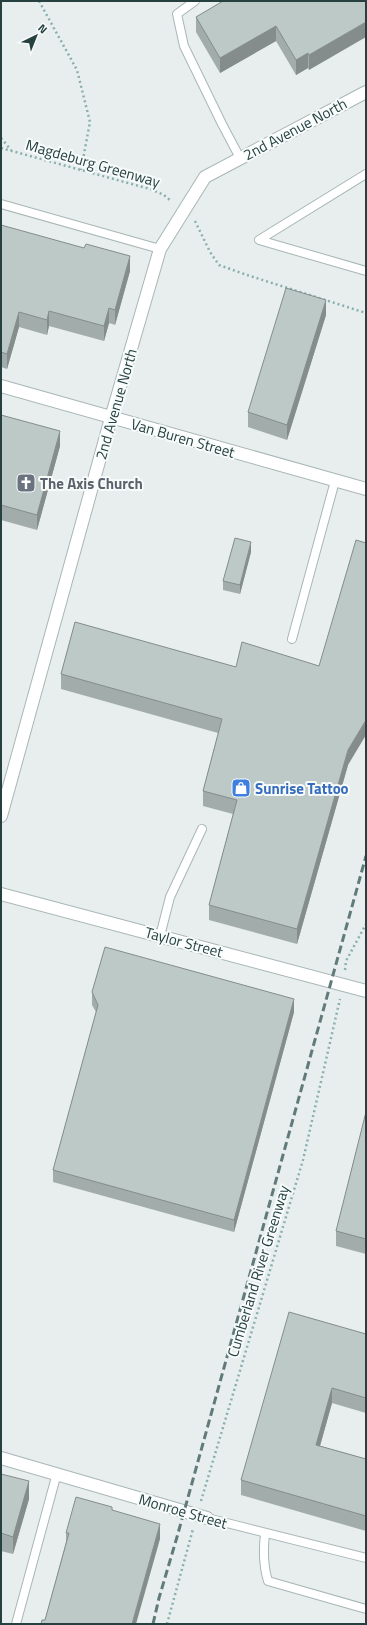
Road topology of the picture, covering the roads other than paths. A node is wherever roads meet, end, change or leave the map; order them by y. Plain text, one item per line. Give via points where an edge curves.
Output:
1 (194, 1) edge
2 (366, 92) edge
3 (240, 158) junction
4 (366, 174) edge
5 (1, 204) edge
6 (160, 249) junction
7 (366, 271) edge
8 (1, 386) edge
9 (111, 418) junction
10 (335, 481) junction
11 (366, 489) edge
12 (292, 639) dead end
13 (1, 816) edge
14 (202, 829) dead end
15 (1, 894) edge
16 (160, 936) junction
17 (366, 991) edge
18 (1, 1458) edge
19 (57, 1473) junction
20 (202, 1517) joint
21 (266, 1534) junction
22 (366, 1558) edge
23 (366, 1609) edge
24 (16, 1624) edge

1 - 3 lane via 177,14 184,46
2 - 3 street, 2nd Avenue North
3 - 6 street, 2nd Avenue North via 205,177
4 - 7 lane via 259,240
5 - 6 lane
6 - 9 street, 2nd Avenue North
8 - 9 street, Van Buren Street
9 - 10 street, Van Buren Street
9 - 13 street, 2nd Avenue North
10 - 11 street, Van Buren Street
10 - 12 lane
14 - 16 lane via 170,897
15 - 16 street, Taylor Street
16 - 17 street, Taylor Street
18 - 19 street, Monroe Street
19 - 20 street, Monroe Street
19 - 24 lane
20 - 21 lane, Monroe Street
21 - 22 lane, Monroe Street
21 - 23 lane via 263,1547 264,1568 268,1581

